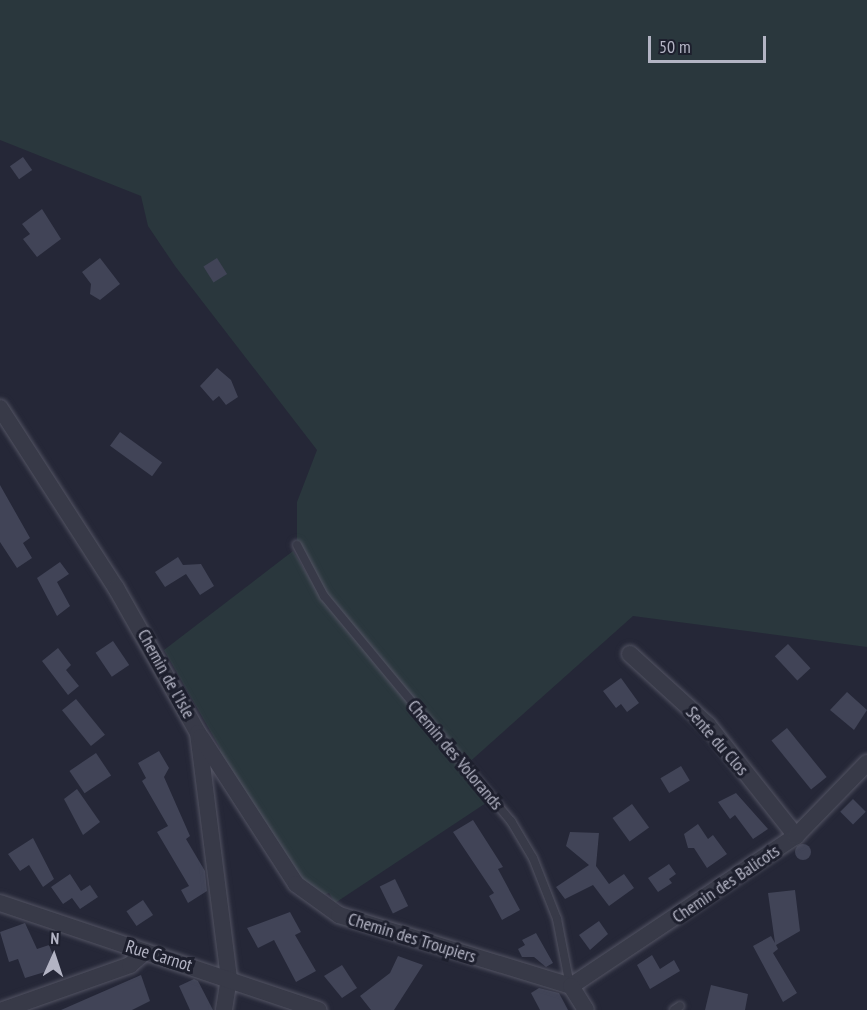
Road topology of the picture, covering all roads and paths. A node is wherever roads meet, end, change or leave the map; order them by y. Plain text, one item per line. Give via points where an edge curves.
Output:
1 (0, 408) edge
2 (297, 544) dead end
3 (630, 654) dead end
4 (198, 733) junction
5 (867, 763) edge
6 (796, 836) junction
7 (0, 903) edge
8 (145, 952) junction
9 (229, 978) junction
10 (571, 986) junction
11 (3, 1010) edge
12 (225, 1010) edge
13 (318, 1010) edge
14 (586, 1010) edge

1 - 4 street, Chemin de l’Isle via 116,588
2 - 10 lane, Chemin des Volorands via 324,597 511,821 533,858 556,919
3 - 6 street, Sente du Clos via 708,725
4 - 9 street, Chemin de l’Isle
4 - 10 street, Chemin des Troupiers via 296,884 339,915
5 - 6 street, Chemin des Balicots
6 - 10 street, Chemin des Balicots
7 - 8 street, Rue Carnot
8 - 9 street, Rue Carnot
8 - 11 street via 130,965
9 - 12 street, Chemin de l’Isle
9 - 13 street, Rue Carnot
10 - 14 street

